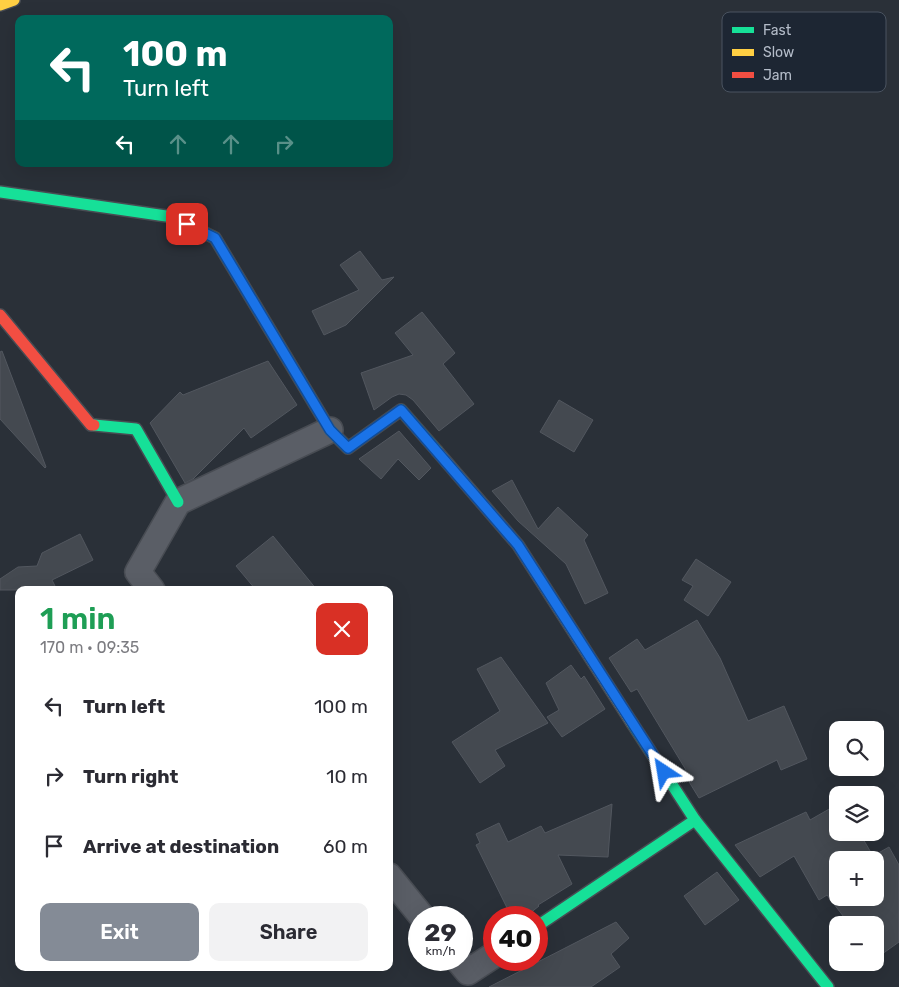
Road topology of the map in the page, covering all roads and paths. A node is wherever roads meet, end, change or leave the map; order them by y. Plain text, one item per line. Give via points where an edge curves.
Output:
1 (14, 0) edge
2 (0, 5) edge
3 (0, 192) edge
4 (0, 315) edge
5 (330, 430) junction
6 (178, 502) junction
7 (149, 586) edge
8 (695, 820) junction
9 (393, 881) edge
10 (413, 906) edge
11 (548, 919) edge
12 (828, 987) edge

1 - 2 street
3 - 5 street via 174,217 215,238
4 - 6 street via 91,425 136,429
5 - 6 street
5 - 8 street via 348,448 401,410 518,545
6 - 7 street via 138,572
8 - 11 street
8 - 12 street
9 - 10 street

